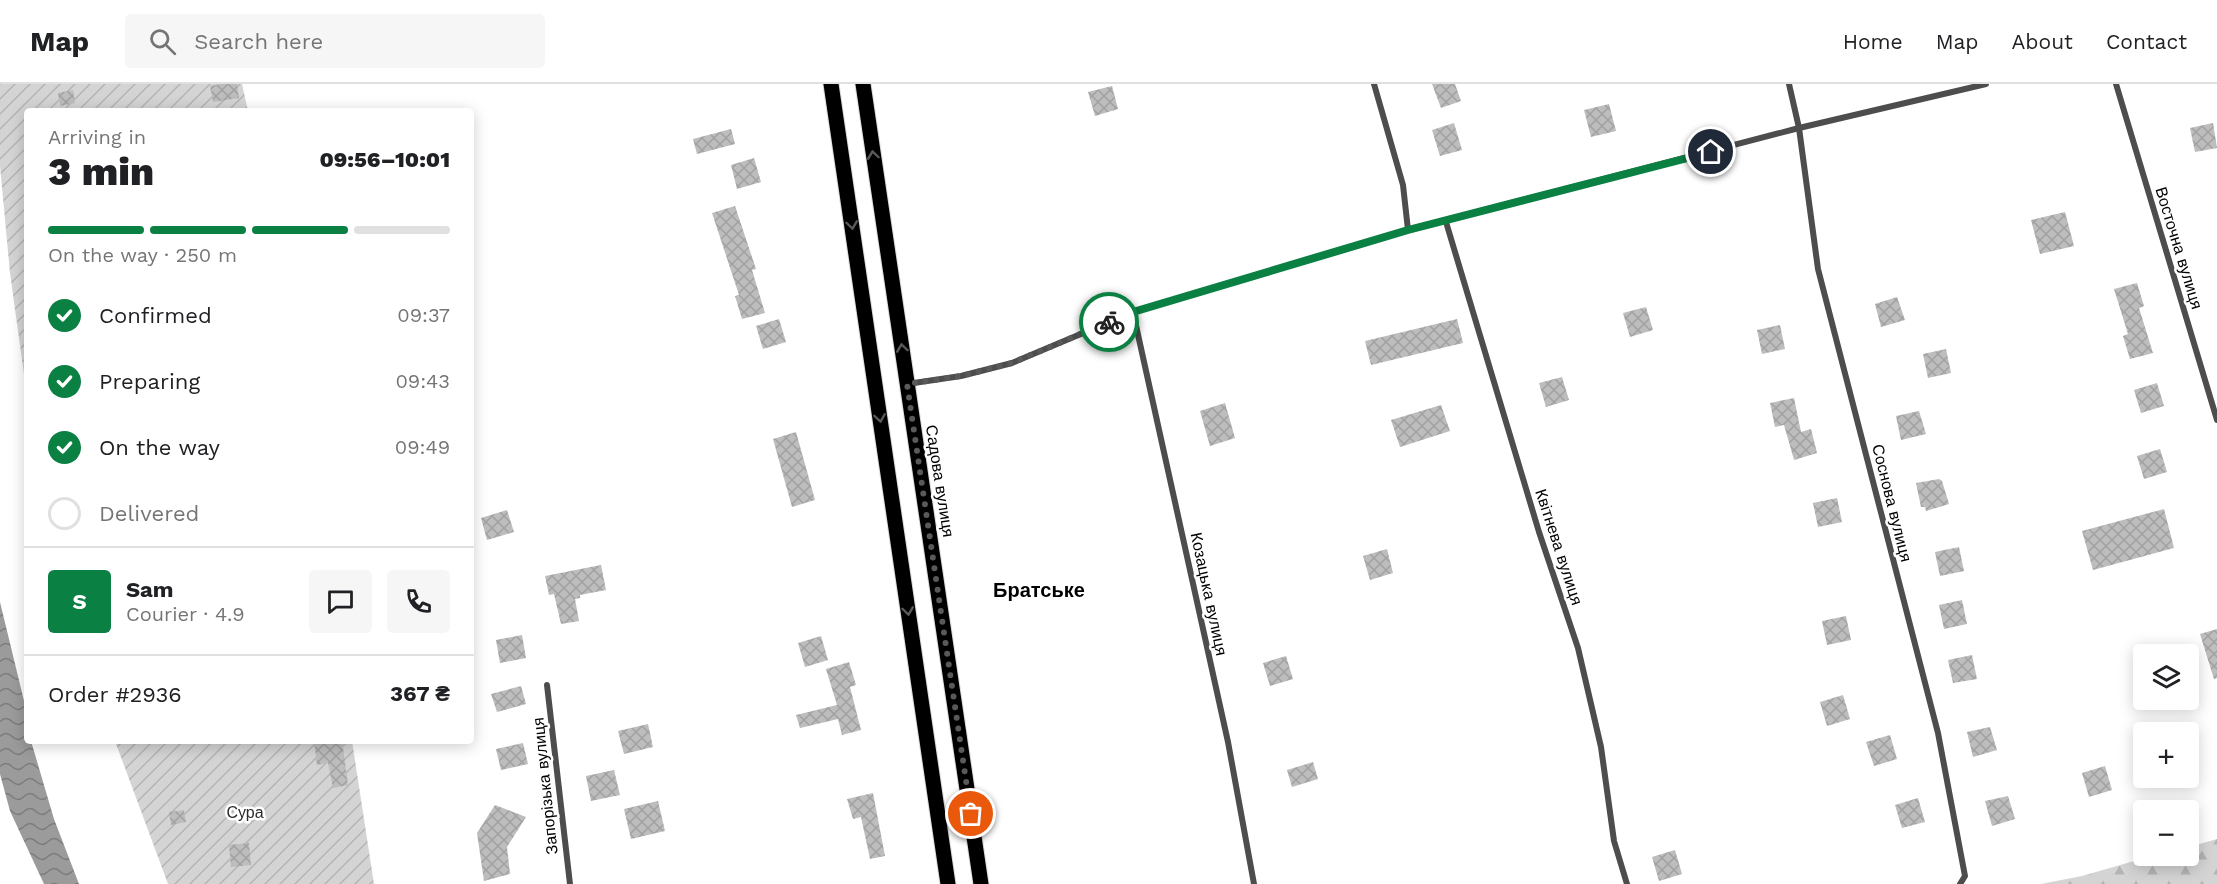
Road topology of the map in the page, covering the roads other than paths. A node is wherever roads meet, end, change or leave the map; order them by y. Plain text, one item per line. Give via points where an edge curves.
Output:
1 (831, 84) edge
2 (863, 84) edge
3 (1374, 84) edge
4 (1789, 84) edge
5 (1986, 84) edge
6 (2116, 84) edge
7 (1799, 128) junction
8 (1446, 222) junction
9 (1408, 230) junction
10 (1133, 312) junction
11 (907, 384) junction
12 (2217, 420) edge
13 (547, 685) dead end
14 (945, 860) junction
15 (1961, 883) edge
16 (570, 884) edge
17 (942, 884) edge
18 (948, 884) edge
19 (981, 884) edge
20 (1254, 884) edge
21 (1627, 884) edge

1 -> 14 main road
11 -> 2 main road, Садова вулиця
3 - 9 street via 1403,185
4 - 7 street
5 - 7 street
6 - 12 street, Восточна вулиця
7 - 8 street
7 - 15 street, Соснова вулиця via 1818,269 1938,734 1961,845 1965,876
8 - 9 street
8 - 21 street, Квітнева вулиця via 1578,648 1601,747 1614,842
9 - 10 street
10 - 11 street via 1012,363
10 - 20 street, Козацька вулиця via 1228,742
11 - 19 main road, Садова вулиця
13 - 16 street, Запорізька вулиця
14 - 17 main road
14 - 18 main road

